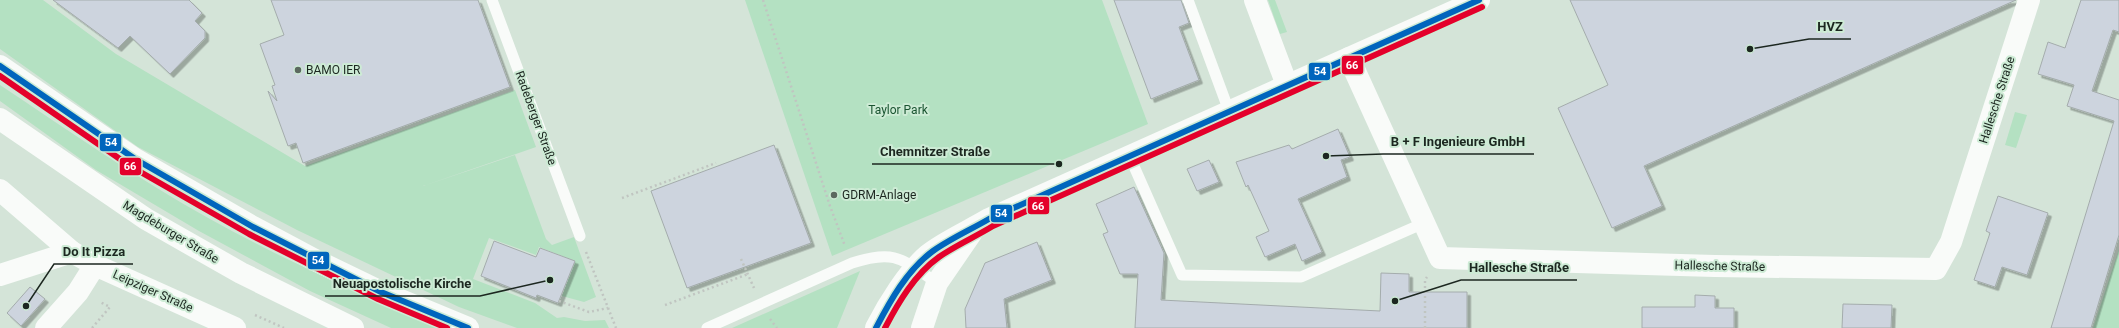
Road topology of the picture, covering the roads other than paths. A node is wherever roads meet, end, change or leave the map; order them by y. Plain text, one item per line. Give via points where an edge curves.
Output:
1 (492, 0) edge
2 (1188, 0) edge
3 (1255, 0) edge
4 (1479, 0) edge
5 (2029, 0) edge
6 (1349, 58) junction
7 (0, 66) edge
8 (1287, 85) junction
9 (1229, 111) junction
10 (0, 119) edge
11 (1129, 155) junction
12 (0, 190) edge
13 (1424, 223) junction
14 (974, 228) junction
15 (580, 236) road end
16 (72, 252) junction
17 (95, 265) junction
18 (915, 268) junction
19 (0, 275) edge
20 (937, 283) junction
21 (925, 324) edge
22 (46, 328) edge
23 (235, 328) edge
24 (353, 328) edge
25 (468, 328) edge
26 (707, 328) edge
27 (876, 328) edge

1 - 15 lane, Radeberger Straße
2 - 9 lane
3 - 8 street
4 - 6 street
5 - 13 street, Hallesche Straße via 1951,242 1936,269 1723,267 1440,258
6 - 8 street
6 - 13 street
7 - 25 street via 135,159 253,227 381,292
8 - 9 street
9 - 11 street
10 - 24 street, Magdeburger Straße via 146,219 241,273
11 - 13 lane via 1182,275 1301,277
11 - 14 street via 1005,210
12 - 16 street, Leipziger Straße
14 - 18 street via 928,254
14 - 20 street
16 - 17 street, Leipziger Straße
16 - 19 street
17 - 22 street via 78,292
17 - 23 street, Leipziger Straße
18 - 20 lane
18 - 26 lane via 903,260 890,256 874,256 852,263
18 - 27 street
20 - 21 street

